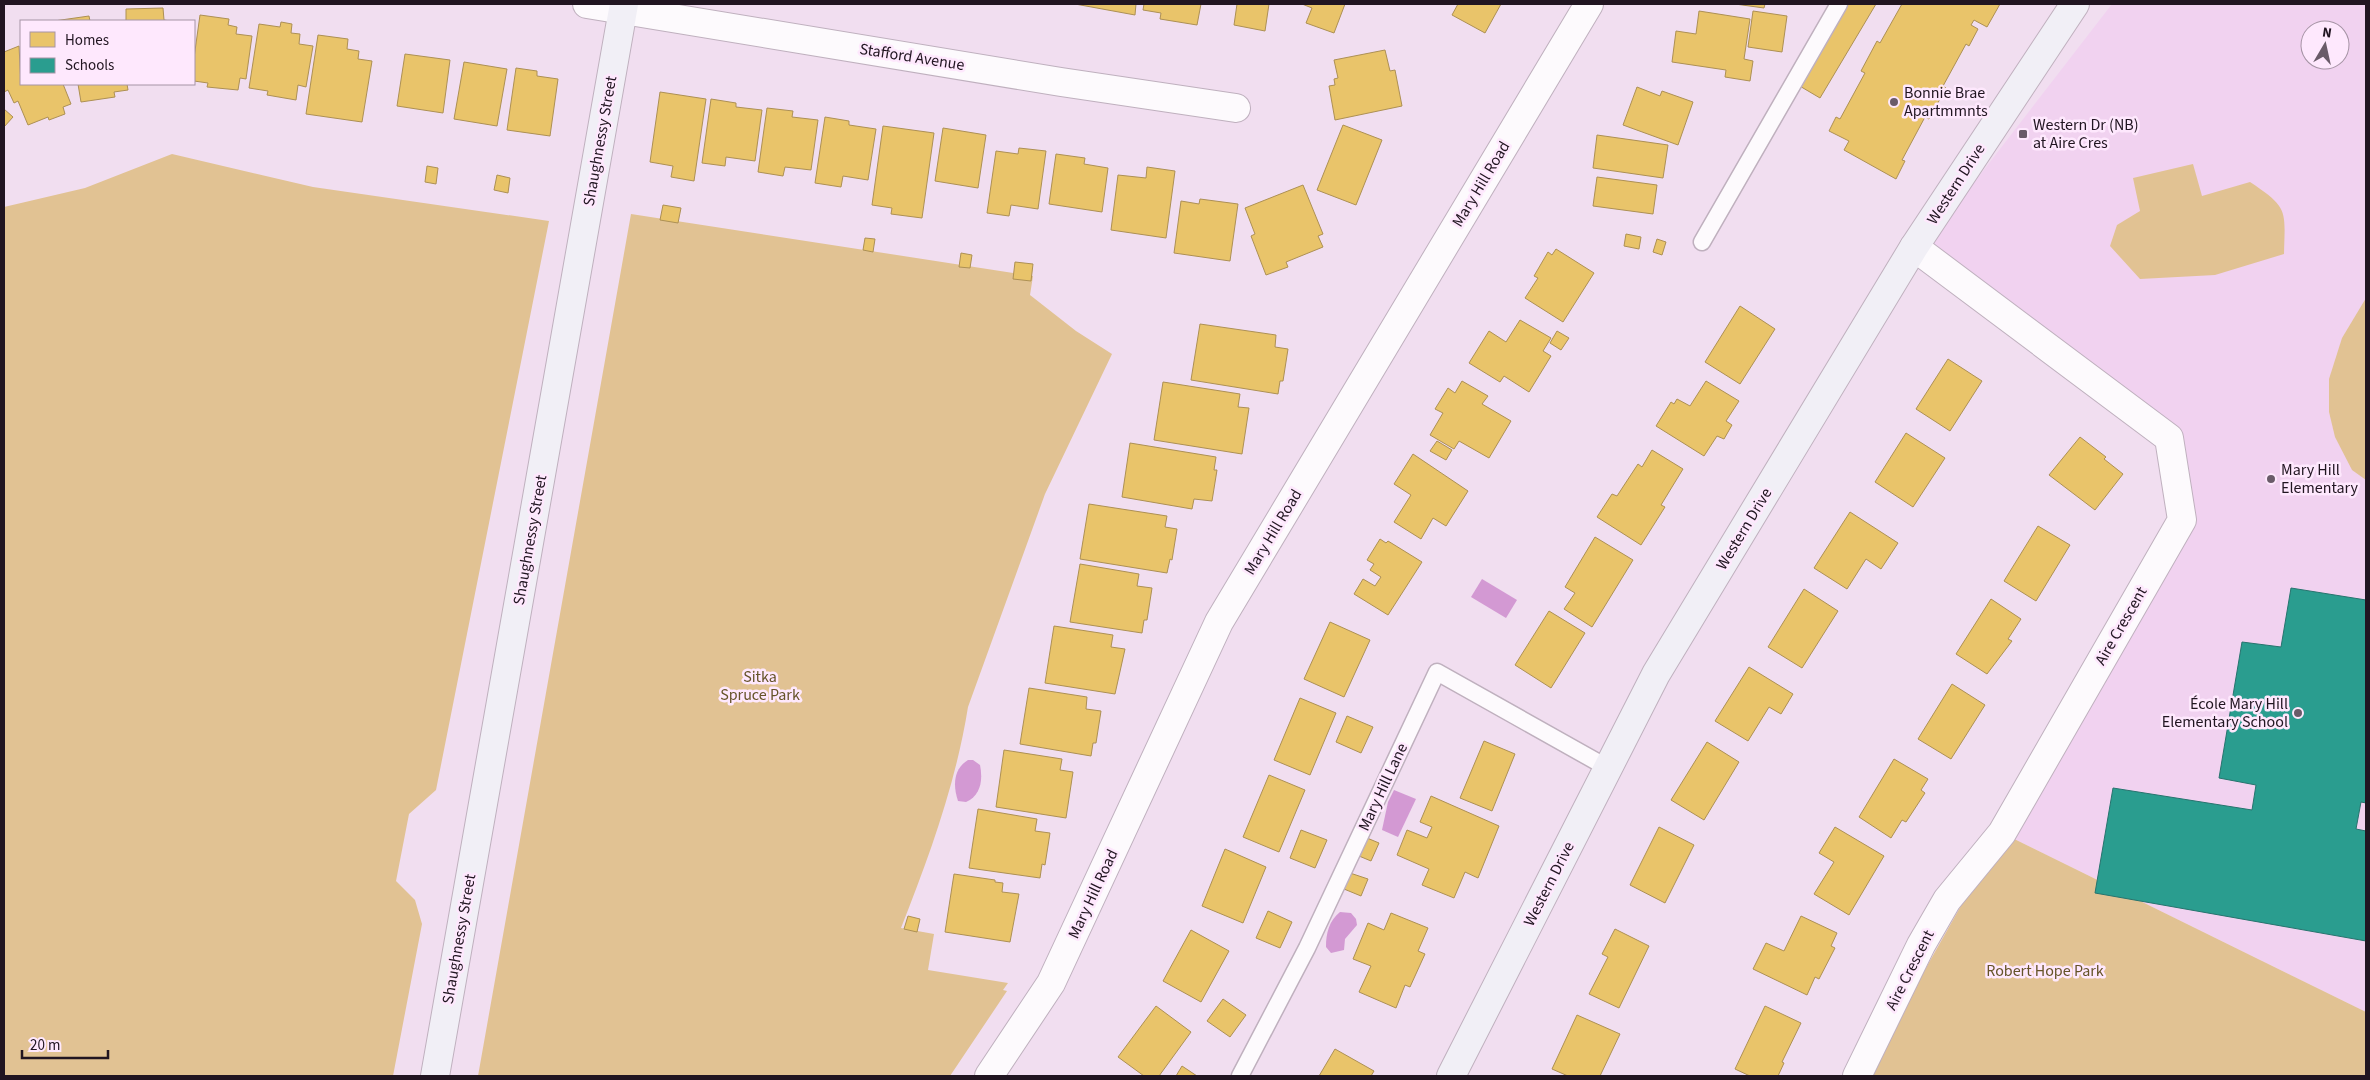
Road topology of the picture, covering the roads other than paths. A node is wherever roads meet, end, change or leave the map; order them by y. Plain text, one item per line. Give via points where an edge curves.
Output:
1 (587, 4) edge
2 (1588, 4) edge
3 (1839, 4) edge
4 (2076, 4) edge
5 (623, 7) edge
6 (1236, 108) dead end
7 (1702, 242) dead end
8 (1914, 247) junction
9 (1608, 768) junction
10 (435, 1076) edge
11 (989, 1076) edge
12 (1240, 1076) edge
13 (1451, 1076) edge
14 (1857, 1076) edge

1 - 5 street, Stafford Avenue
2 - 11 street, Mary Hill Road via 1219,622 1051,983
3 - 7 lane
4 - 8 street, Western Drive
5 - 6 street, Stafford Avenue
5 - 10 street, Shaughnessy Street
8 - 9 street, Western Drive via 1656,674
8 - 14 street, Aire Crescent via 2169,438 2182,520 2002,833 1947,900 1921,945
9 - 12 lane, Mary Hill Lane via 1437,672 1306,948
9 - 13 street, Western Drive

